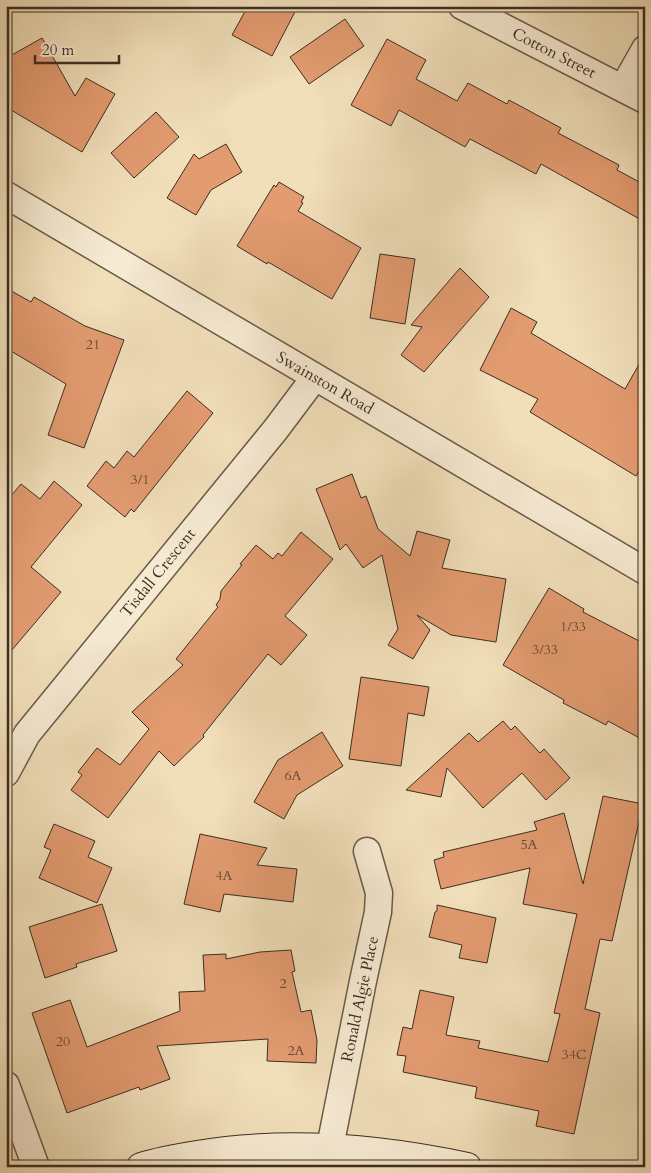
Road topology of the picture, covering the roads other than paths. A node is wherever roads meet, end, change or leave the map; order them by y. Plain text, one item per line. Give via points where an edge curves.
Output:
1 (462, 6) edge
2 (645, 50) edge
3 (634, 94) edge
4 (6, 195) edge
5 (315, 377) junction
6 (645, 571) edge
7 (6, 773) edge
8 (367, 851) dead end
9 (6, 1085) edge
10 (330, 1148) junction
11 (36, 1167) edge
12 (141, 1167) edge
13 (467, 1167) edge

1 - 3 street, Cotton Street
2 - 3 street
4 - 5 street, Swainston Road
5 - 6 street, Swainston Road
5 - 7 street, Tisdall Crescent via 270,437 27,734
8 - 10 street, Ronald Algie Place via 379,893 378,912
9 - 11 street
10 - 12 main road via 300,1146 224,1151
10 - 13 main road via 420,1157

